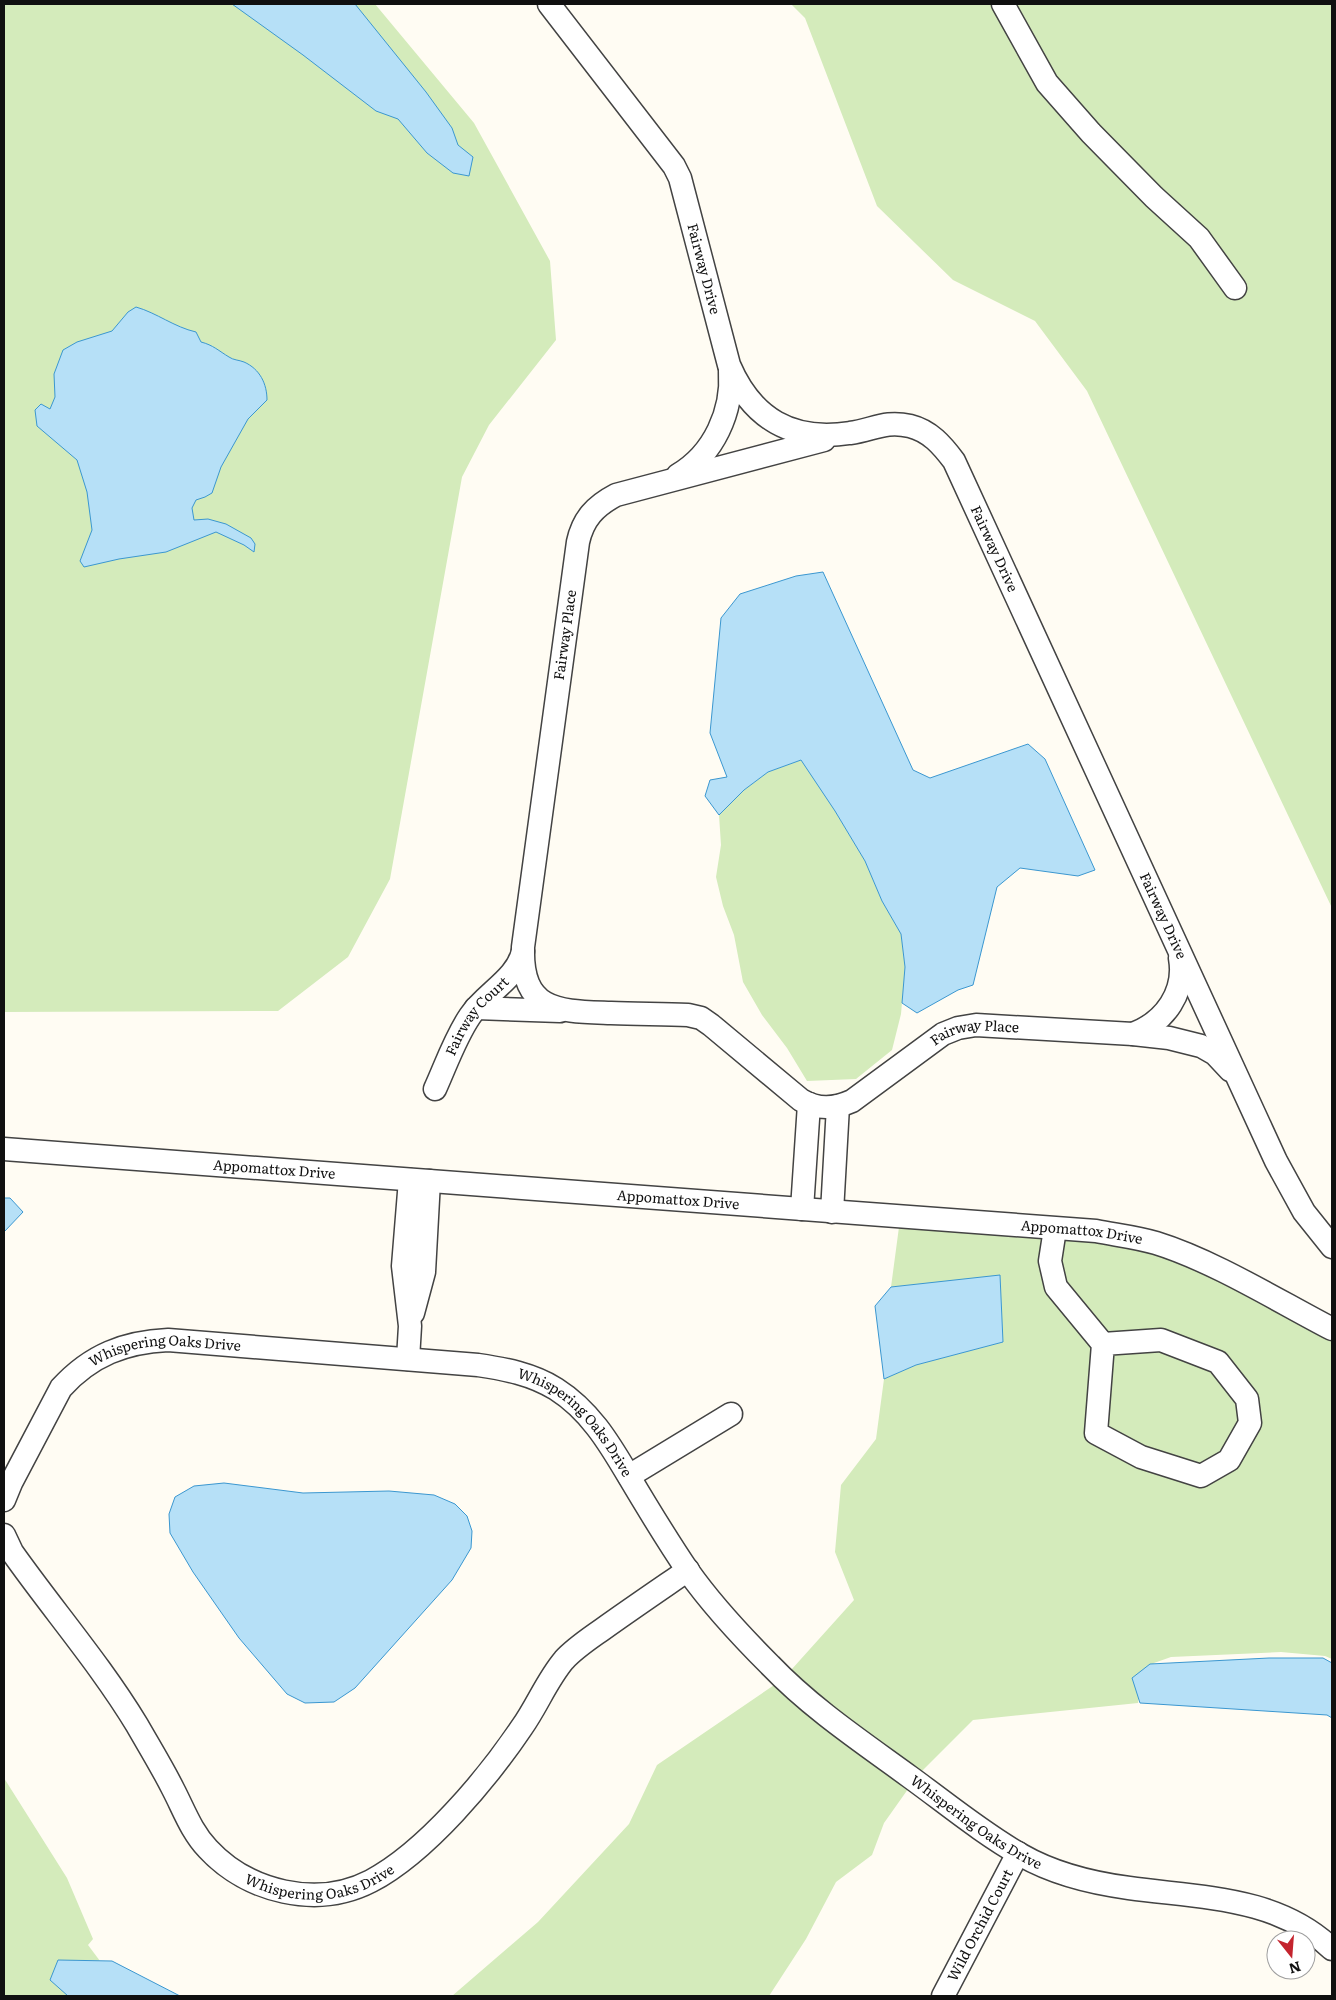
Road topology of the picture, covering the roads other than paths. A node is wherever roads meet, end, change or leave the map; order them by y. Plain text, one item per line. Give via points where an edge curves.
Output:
1 (549, 4) edge
2 (1003, 4) edge
3 (1235, 288) dead end
4 (729, 365) junction
5 (852, 433) junction
6 (657, 484) junction
7 (523, 947) junction
8 (1179, 950) junction
9 (476, 1008) junction
10 (567, 1012) junction
11 (1133, 1034) junction
12 (1241, 1084) junction
13 (435, 1089) dead end
14 (809, 1104) junction
15 (838, 1106) junction
16 (4, 1149) edge
17 (420, 1181) junction
18 (802, 1209) junction
19 (832, 1212) junction
20 (1055, 1228) junction
21 (1332, 1247) edge
22 (1332, 1329) edge
23 (1103, 1344) junction
24 (408, 1359) junction
25 (731, 1414) dead end
26 (629, 1476) junction
27 (4, 1500) edge
28 (4, 1535) edge
29 (688, 1570) junction
30 (1018, 1853) junction
31 (1332, 1949) edge
32 (943, 1996) edge

1 - 4 street, Fairway Drive via 680,178
2 - 3 street via 1048,82 1091,133 1198,238
4 - 5 street, Fairway Drive via 745,396 768,417 784,426 802,434 820,436
4 - 6 street via 729,403 709,446 691,467
5 - 6 street, Fairway Place
5 - 8 street, Fairway Drive via 880,425 911,427 940,443 954,461
6 - 7 street, Fairway Place via 602,502 581,530
7 - 9 street, Fairway Court via 520,962 514,970
7 - 10 street, Fairway Place via 524,973 532,989 546,1004
8 - 11 street via 1182,978 1173,1001 1156,1021
8 - 12 street, Fairway Drive
9 - 10 street, Fairway Place
9 - 13 street, Fairway Court via 463,1027
10 - 14 street, Fairway Place via 700,1018
11 - 12 street, Fairway Place via 1200,1046 1225,1063
11 - 15 street, Fairway Place via 976,1025 958,1028 943,1034 852,1101
12 - 21 street, Fairway Drive via 1290,1189
14 - 15 street, Fairway Place via 824,1108
14 - 18 street
15 - 19 street
16 - 17 street, Appomattox Drive
17 - 18 street, Appomattox Drive
17 - 24 street via 424,1272 410,1326
18 - 19 street, Appomattox Drive
19 - 20 street, Appomattox Drive
20 - 22 street, Appomattox Drive via 1133,1237 1175,1250
20 - 23 street via 1050,1261 1056,1287
23 - 23 street via 1096,1433 1140,1457 1200,1476 1229,1460 1250,1423 1247,1399 1218,1362 1161,1340
24 - 26 street, Whispering Oaks Drive via 506,1369 554,1387 594,1421
24 - 27 street, Whispering Oaks Drive via 168,1340 148,1341 112,1350 84,1366 61,1388 10,1482
25 - 26 street
26 - 29 street, Whispering Oaks Drive
28 - 29 street, Whispering Oaks Drive via 12,1552 136,1723 196,1834 208,1849 234,1872 277,1891 294,1894 350,1889 368,1882 404,1858 455,1810 488,1772 572,1652
29 - 30 street, Whispering Oaks Drive via 738,1632 804,1697 882,1757
30 - 31 street, Whispering Oaks Drive via 1053,1870 1089,1881 1216,1898 1264,1908 1308,1929
30 - 32 street, Wild Orchid Court

